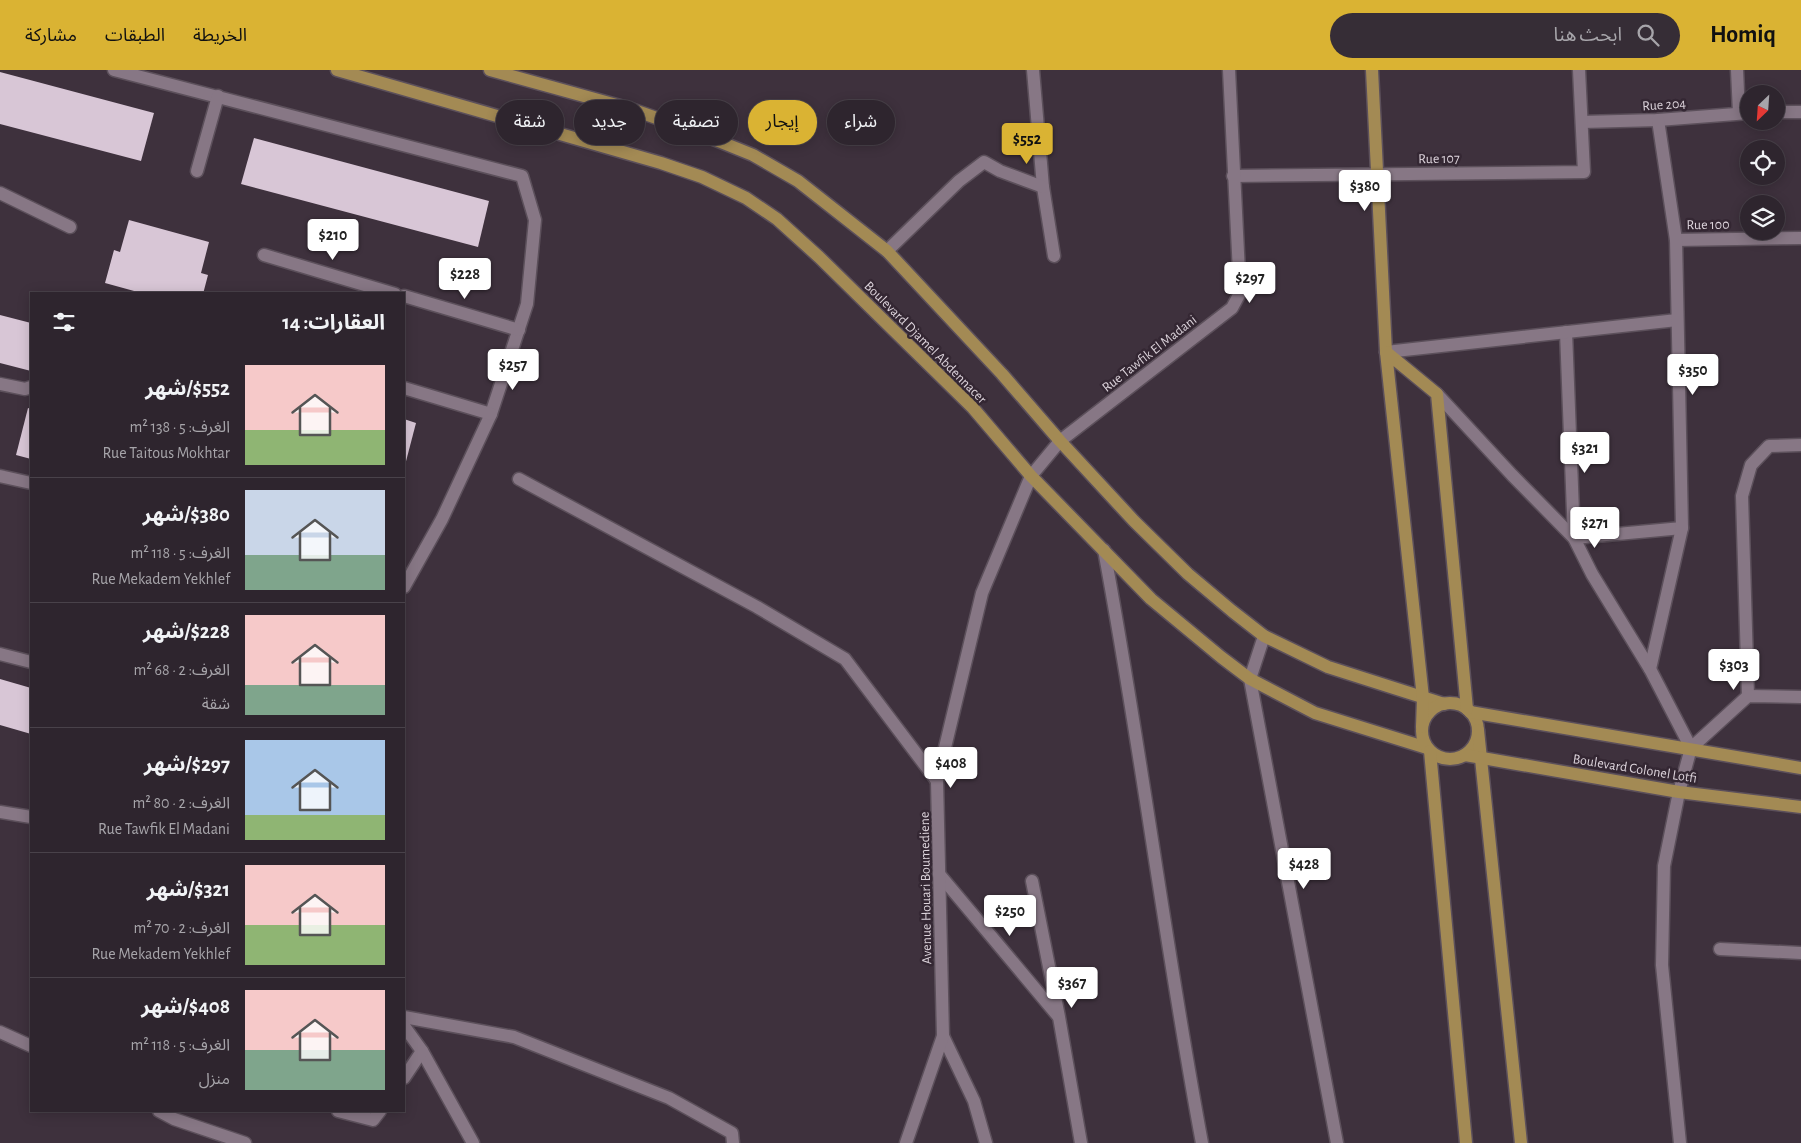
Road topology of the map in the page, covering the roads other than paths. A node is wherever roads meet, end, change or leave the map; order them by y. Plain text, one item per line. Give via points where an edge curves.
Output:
1 (114, 70) edge
2 (337, 70) edge
3 (490, 70) edge
4 (1033, 70) edge
5 (1229, 70) edge
6 (1372, 70) edge
7 (1579, 70) edge
8 (1737, 70) edge
9 (1740, 88) edge
10 (218, 96) junction
11 (1785, 112) edge
12 (1801, 112) edge
13 (1740, 113) edge
14 (1658, 120) junction
15 (1582, 122) junction
16 (197, 171) dead end
17 (1377, 174) junction
18 (1233, 176) junction
19 (1043, 187) junction
20 (0, 193) edge
21 (70, 227) dead end
22 (1801, 238) edge
23 (1676, 240) junction
24 (887, 251) junction
25 (264, 255) dead end
26 (1054, 256) dead end
27 (388, 292) edge
28 (405, 296) edge
29 (1677, 320) junction
30 (519, 330) junction
31 (1566, 332) junction
32 (1386, 352) junction
33 (0, 384) edge
34 (30, 387) edge
35 (405, 388) edge
36 (1437, 394) junction
37 (491, 414) junction
38 (1060, 441) junction
39 (1801, 445) edge
40 (0, 476) edge
41 (1031, 476) junction
42 (519, 479) dead end
43 (30, 483) edge
44 (1682, 528) junction
45 (1574, 538) junction
46 (1104, 550) junction
47 (408, 571) edge
48 (1264, 636) junction
49 (0, 654) edge
50 (30, 662) edge
51 (1650, 669) junction
52 (1250, 679) junction
53 (1748, 696) junction
54 (1801, 696) edge
55 (1423, 698) junction
56 (1444, 704) junction
57 (1468, 711) junction
58 (1422, 727) junction
59 (1478, 730) junction
60 (1691, 748) junction
61 (1428, 749) junction
62 (1465, 755) junction
63 (1480, 757) junction
64 (1801, 768) edge
65 (937, 781) junction
66 (1679, 792) junction
67 (1801, 807) edge
68 (0, 812) edge
69 (30, 817) edge
70 (939, 874) junction
71 (1032, 881) dead end
72 (1720, 949) dead end
73 (1801, 952) edge
74 (405, 1017) edge
75 (1060, 1018) junction
76 (405, 1027) edge
77 (0, 1032) edge
78 (944, 1036) junction
79 (30, 1046) edge
80 (422, 1051) junction
81 (405, 1076) edge
82 (161, 1112) edge
83 (342, 1112) edge
84 (379, 1112) edge
85 (245, 1143) edge
86 (472, 1143) edge
87 (733, 1143) edge
88 (906, 1143) edge
89 (986, 1143) edge
90 (1081, 1143) edge
91 (1202, 1143) edge
92 (1337, 1143) edge
93 (1466, 1143) edge
94 (1521, 1143) edge
95 (1680, 1143) edge

1 - 10 street
2 - 41 main road, Boulevard Djamel Abdennacer via 661,163 702,177 746,198 777,219 826,264 973,408
3 - 24 main road via 631,109 753,156 798,181
4 - 19 street
5 - 18 street, Rue Tawfik El Madani
6 - 17 main road
7 - 15 street
8 - 9 street
10 - 16 street
10 - 30 street via 522,176 535,220 528,304
11 - 12 street
13 - 14 street, Rue 204
14 - 15 street, Rue 204
14 - 23 street
15 - 17 street, Rue 107 via 1584,172
17 - 18 street, Rue 107
17 - 32 main road
18 - 38 street, Rue Tawfik El Madani via 1240,293 1232,308
19 - 24 street via 984,162 959,181
19 - 26 street
20 - 21 street
22 - 23 street, Rue 100
23 - 29 street
24 - 38 main road
25 - 27 street
28 - 30 street
29 - 31 street
29 - 44 street
30 - 37 street
31 - 32 street
31 - 45 street
32 - 36 main road
32 - 55 main road
33 - 34 street
35 - 37 street
36 - 45 street
36 - 57 main road
37 - 47 street via 442,519
38 - 41 street, Avenue Houari Boumediene
38 - 48 main road via 1188,574
39 - 53 street via 1769,446 1751,465 1742,496
40 - 43 street
41 - 46 main road, Boulevard Djamel Abdennacer
41 - 65 street, Avenue Houari Boumediene via 982,593
42 - 65 street via 757,607 845,659
44 - 45 street
44 - 51 street
45 - 51 street
46 - 52 main road, Boulevard Djamel Abdennacer via 1151,599
46 - 91 street
48 - 52 street
48 - 55 main road via 1328,668
49 - 50 street
51 - 60 street
52 - 61 main road, Boulevard Djamel Abdennacer via 1315,713
52 - 92 street
53 - 54 street
53 - 60 street
55 - 56 main road
55 - 58 main road
56 - 57 main road via 1456,704
56 - 58 main road via 1429,712
57 - 59 main road
57 - 60 main road, Boulevard Colonel Lotfi
58 - 61 main road
59 - 62 main road via 1477,739
59 - 63 main road
60 - 64 main road, Boulevard Colonel Lotfi
60 - 66 street
61 - 62 main road via 1447,760
61 - 93 main road
62 - 63 main road, Boulevard Colonel Lotfi
63 - 66 main road, Boulevard Colonel Lotfi
63 - 94 main road
65 - 70 street, Avenue Houari Boumediene
66 - 67 main road, Boulevard Colonel Lotfi
66 - 95 street via 1664,866 1662,966
68 - 69 street
70 - 75 street
70 - 78 street, Avenue Houari Boumediene
71 - 75 street
72 - 73 street
74 - 87 street via 514,1037 669,1098 732,1133
75 - 90 street
76 - 80 street
77 - 79 street
78 - 88 street, Avenue Houari Boumediene
78 - 89 street via 974,1101
80 - 81 street
80 - 86 street
82 - 85 street
83 - 84 street via 372,1120

